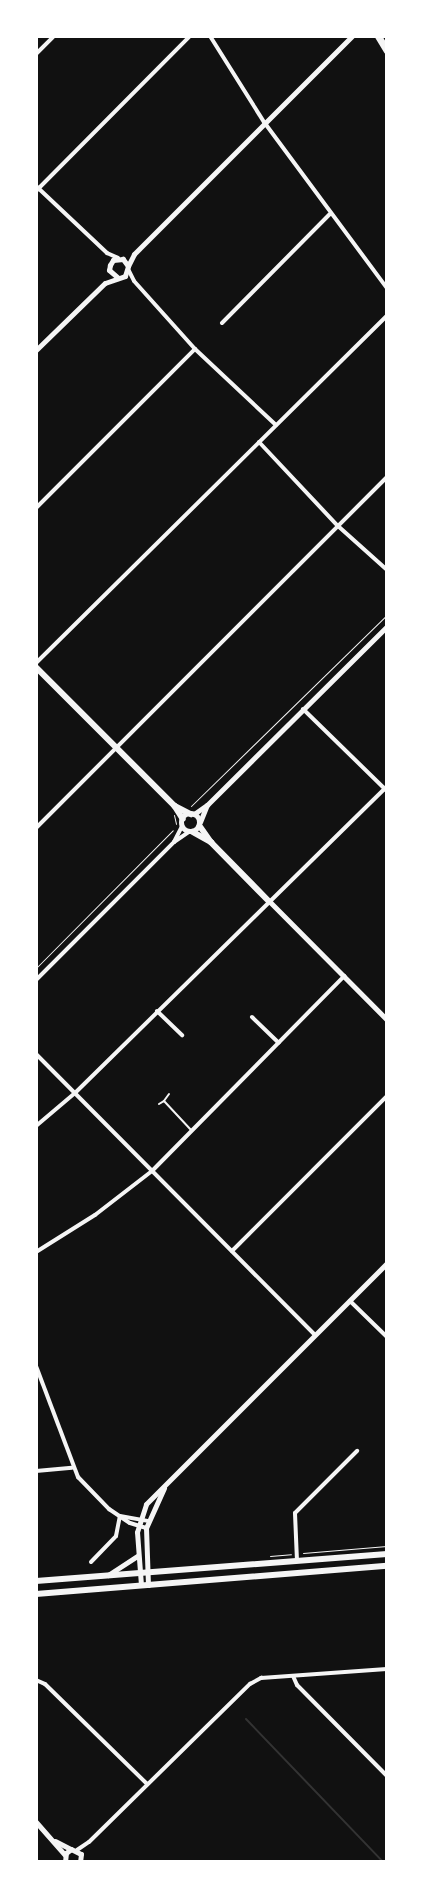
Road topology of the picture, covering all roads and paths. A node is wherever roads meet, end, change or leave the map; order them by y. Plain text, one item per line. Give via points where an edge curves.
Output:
1 (54, 36) edge
2 (190, 36) edge
3 (210, 36) edge
4 (352, 36) edge
5 (378, 36) edge
6 (387, 51) edge
7 (36, 54) edge
8 (264, 122) junction
9 (37, 189) edge
10 (330, 214) junction
11 (107, 253) junction
12 (134, 254) junction
13 (120, 259) junction
14 (109, 268) junction
15 (128, 268) junction
16 (119, 277) junction
17 (134, 281) junction
18 (105, 282) junction
19 (387, 288) edge
20 (387, 316) edge
21 (222, 322) dead end
22 (196, 349) junction
23 (36, 350) edge
24 (276, 425) junction
25 (260, 442) junction
26 (387, 477) edge
27 (36, 508) edge
28 (338, 526) junction
29 (387, 570) edge
30 (387, 615) edge
31 (387, 626) edge
32 (36, 665) edge
33 (303, 709) junction
34 (116, 747) junction
35 (386, 789) edge
36 (207, 805) junction
37 (175, 806) junction
38 (188, 806) dead end
39 (193, 814) junction
40 (173, 816) dead end
41 (183, 822) junction
42 (200, 824) junction
43 (36, 828) edge
44 (191, 832) junction
45 (174, 842) junction
46 (211, 842) junction
47 (269, 901) junction
48 (36, 968) edge
49 (344, 976) junction
50 (36, 980) edge
51 (157, 1011) junction
52 (252, 1017) dead end
53 (387, 1020) edge
54 (182, 1035) dead end
55 (279, 1043) junction
56 (36, 1054) edge
57 (75, 1093) junction
58 (169, 1094) dead end
59 (387, 1096) edge
60 (164, 1101) junction
61 (160, 1104) dead end
62 (36, 1126) edge
63 (191, 1130) junction
64 (152, 1171) junction
65 (232, 1251) junction
66 (36, 1252) edge
67 (387, 1263) edge
68 (350, 1301) junction
69 (315, 1335) junction
70 (387, 1337) edge
71 (36, 1366) edge
72 (356, 1452) dead end
73 (72, 1468) junction
74 (36, 1471) edge
75 (166, 1485) junction
76 (120, 1516) junction
77 (140, 1518) junction
78 (148, 1521) junction
79 (138, 1525) junction
80 (146, 1528) junction
81 (387, 1554) edge
82 (137, 1556) junction
83 (297, 1561) junction
84 (91, 1562) dead end
85 (387, 1566) edge
86 (144, 1573) junction
87 (108, 1576) junction
88 (36, 1581) edge
89 (144, 1585) junction
90 (36, 1594) edge
91 (387, 1669) edge
92 (293, 1676) junction
93 (36, 1680) edge
94 (386, 1773) edge
95 (147, 1784) junction
96 (36, 1822) edge
97 (52, 1839) junction
98 (89, 1842) junction
99 (74, 1850) junction
100 (64, 1860) edge
101 (81, 1860) edge

1 - 7 street
2 - 9 street
3 - 8 street
4 - 8 street
5 - 6 highway
8 - 10 street
8 - 12 street
9 - 11 street
10 - 19 street
10 - 21 street
11 - 13 street
11 - 14 street
12 - 13 street
12 - 15 street
13 - 14 street
13 - 15 street
14 - 16 street
14 - 18 street
15 - 16 street
15 - 17 street
16 - 17 street
16 - 18 street
17 - 22 street
18 - 23 street
20 - 24 street
22 - 24 street
22 - 27 street
24 - 25 street
25 - 28 street
25 - 32 street
26 - 28 street
28 - 29 street
28 - 34 street
30 - 38 path via 197,803
31 - 33 street
32 - 34 main road
33 - 35 street
33 - 36 street
34 - 37 main road
34 - 43 street
35 - 47 street
36 - 39 street
36 - 42 street
37 - 39 main road
37 - 41 main road
39 - 41 main road
39 - 42 main road
40 - 48 path via 176,822 174,830
41 - 44 main road
41 - 45 street
42 - 44 main road
42 - 46 main road
44 - 45 street
44 - 46 main road
45 - 50 street
46 - 47 main road
47 - 49 street
47 - 51 street
49 - 53 street
49 - 55 street
51 - 54 street
51 - 57 street
52 - 55 street
55 - 63 street
56 - 57 street
57 - 62 street
57 - 64 street
58 - 60 lane
59 - 65 street
60 - 61 lane
60 - 63 lane
63 - 64 street
64 - 65 street
64 - 66 street via 95,1215
65 - 69 street
67 - 68 street
68 - 69 street
68 - 70 street
69 - 75 street
71 - 73 street
72 - 83 street via 295,1513
73 - 74 street
73 - 76 street via 109,1509
75 - 77 street via 150,1498
75 - 78 street
76 - 77 street
76 - 79 street
76 - 84 street via 116,1536
77 - 78 street
77 - 79 street
78 - 80 street
79 - 80 street
79 - 82 street
80 - 86 street
81 - 83 main road
82 - 86 street
82 - 87 street
83 - 86 main road
85 - 89 main road
86 - 87 main road
86 - 89 street
87 - 88 main road
89 - 90 main road
91 - 92 street
92 - 94 street via 297,1685
92 - 95 street via 261,1678 250,1684
93 - 95 street via 45,1684
95 - 98 street
96 - 97 street
97 - 99 street
97 - 100 street
98 - 99 street
98 - 101 street
99 - 100 street
99 - 101 street

